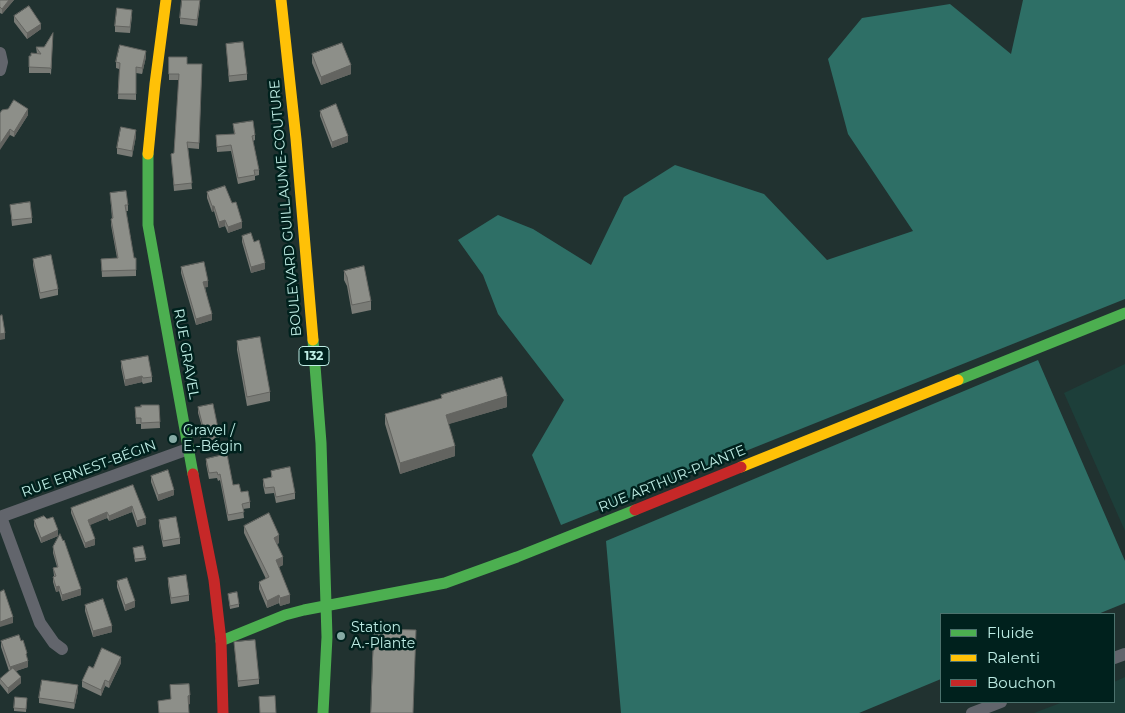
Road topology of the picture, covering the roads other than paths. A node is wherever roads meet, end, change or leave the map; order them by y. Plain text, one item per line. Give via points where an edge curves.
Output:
1 (166, 0) edge
2 (280, 0) edge
3 (0, 53) edge
4 (0, 70) edge
5 (1125, 313) edge
6 (188, 448) junction
7 (1, 517) edge
8 (326, 607) junction
9 (222, 641) junction
10 (62, 649) dead end
11 (999, 703) edge
12 (223, 713) edge
13 (323, 713) edge
14 (972, 713) edge

1 - 6 street, RUE GRAVEL via 154,88 146,202
2 - 8 street, BOULEVARD GUILLAUME-COUTURE / 132 via 296,138 321,443
3 - 4 street
5 - 8 street, RUE ARTHUR-PLANTE via 499,563 444,583
6 - 7 street, RUE ERNEST-BÉGIN
6 - 9 street, RUE GRAVEL via 214,580
7 - 10 street via 40,623 50,639
8 - 9 street, RUE ARTHUR-PLANTE via 285,615
8 - 13 street, BOULEVARD GUILLAUME-COUTURE / 132
9 - 12 street, RUE GRAVEL
11 - 14 street

